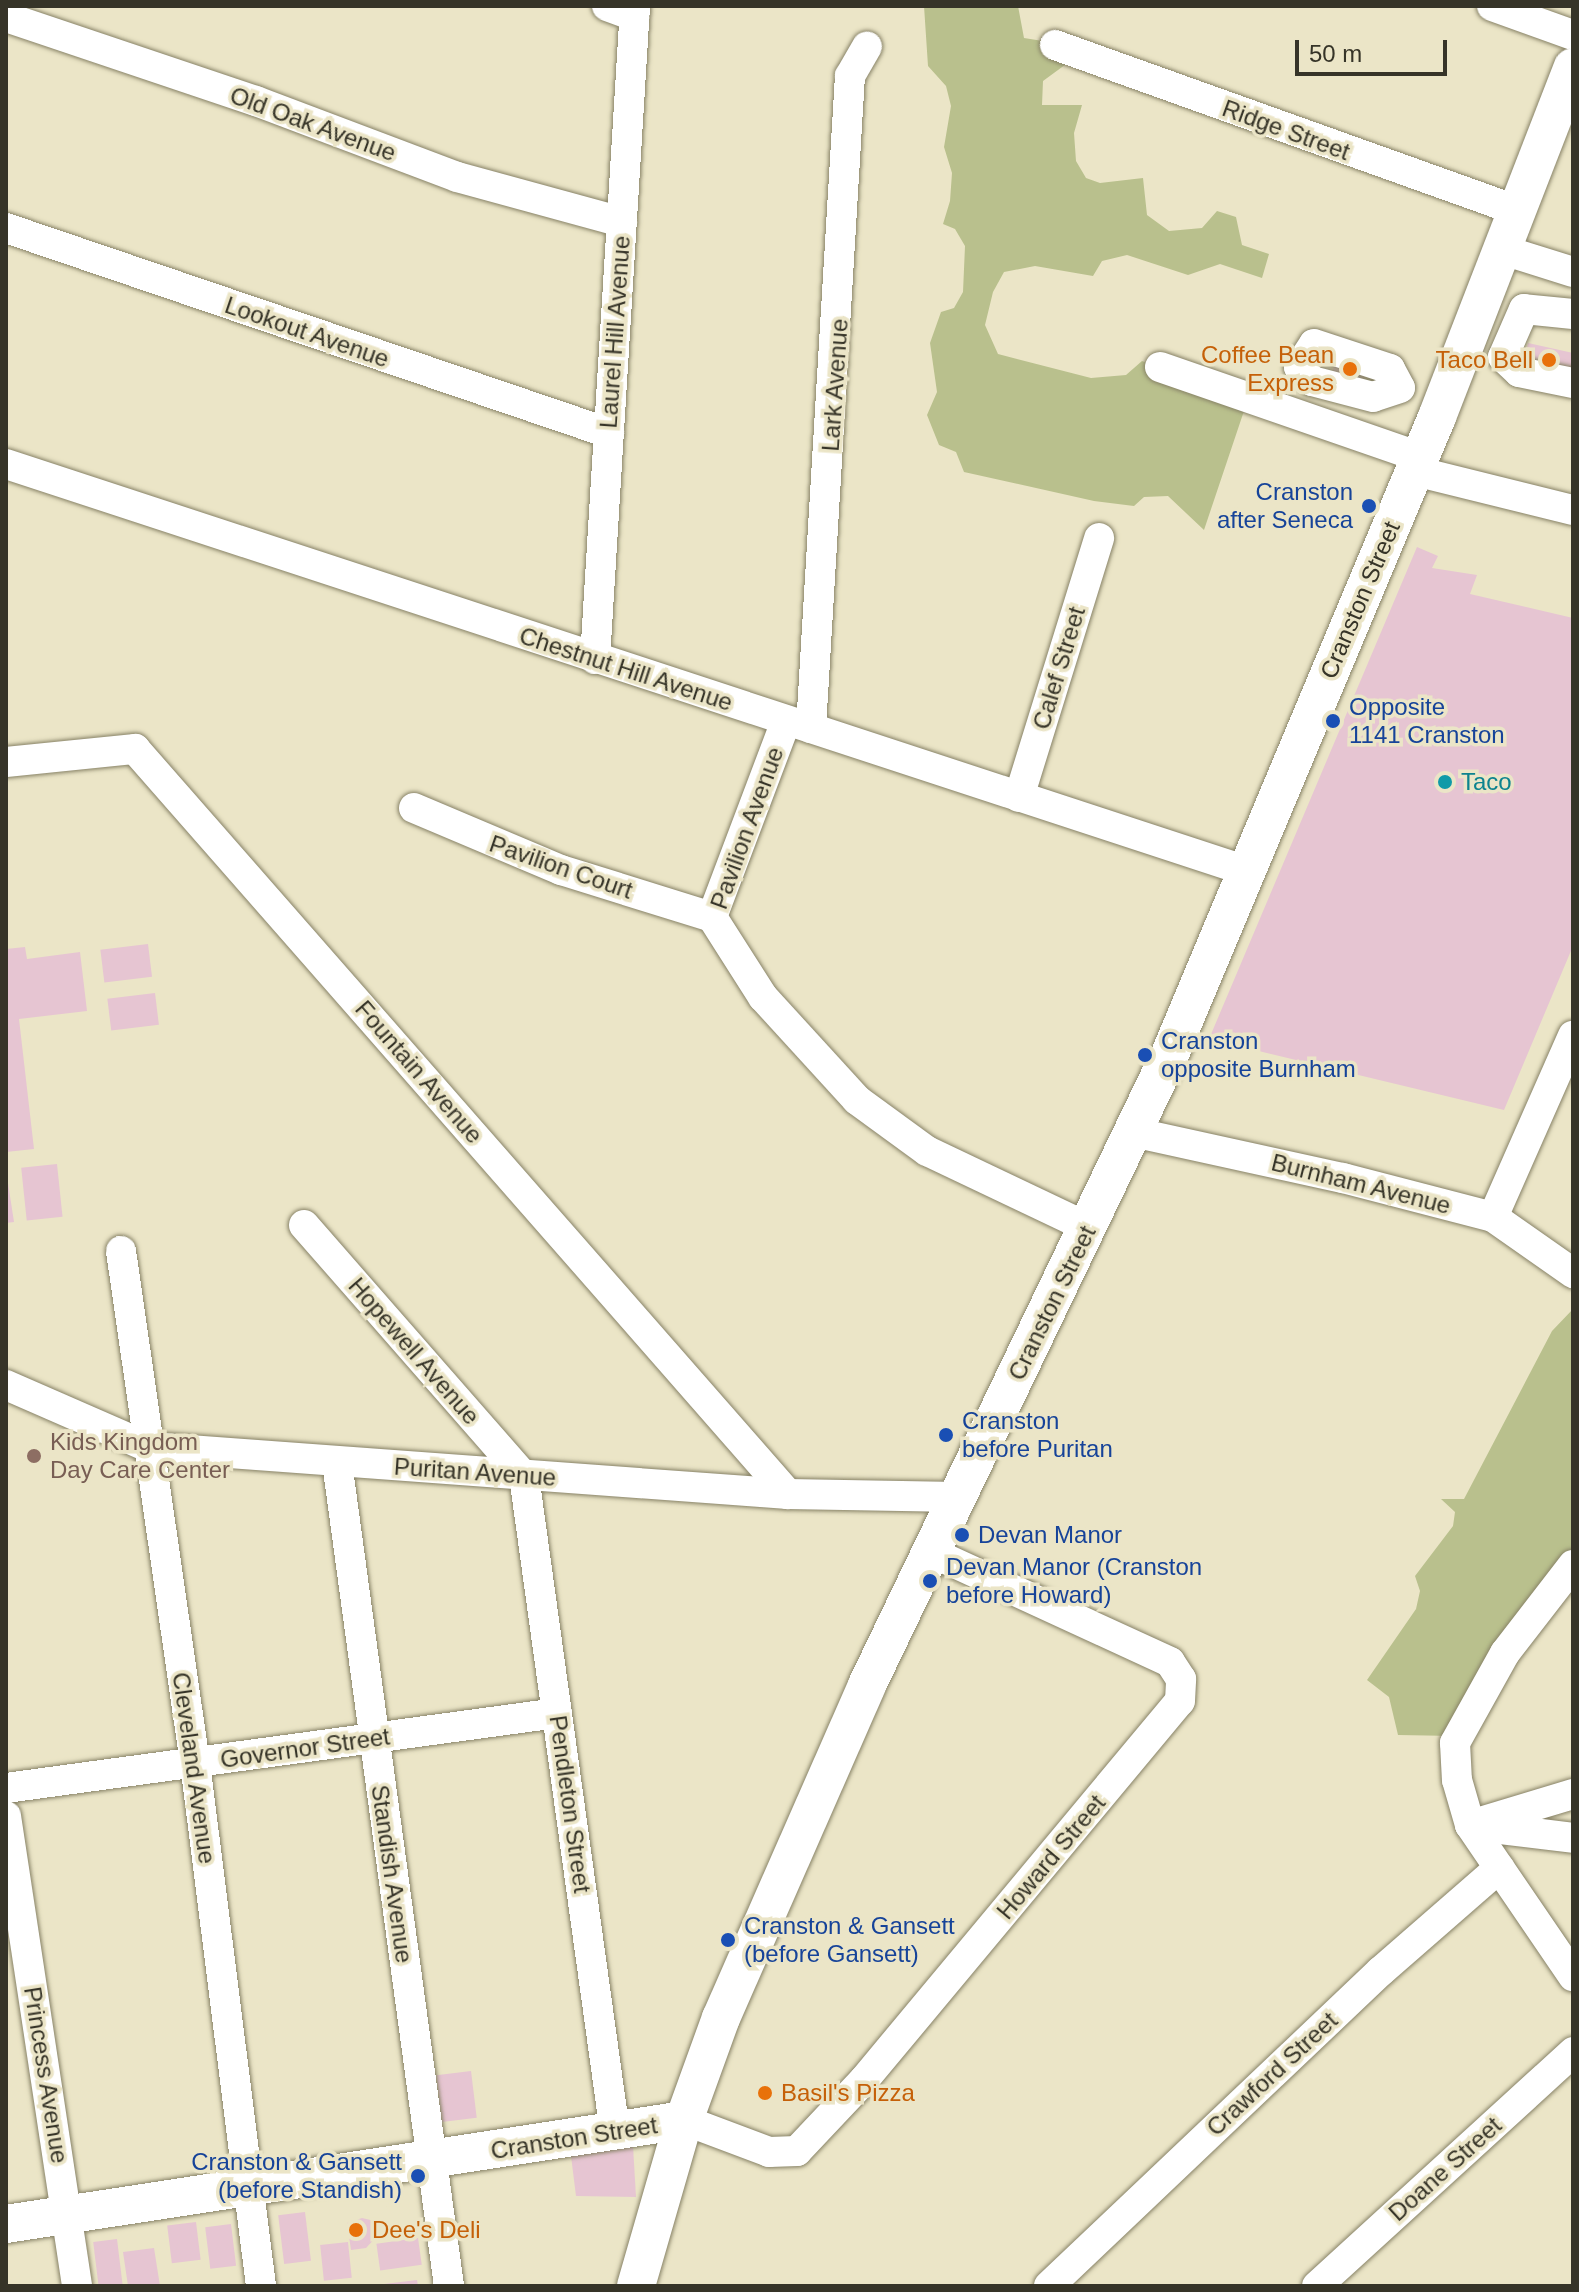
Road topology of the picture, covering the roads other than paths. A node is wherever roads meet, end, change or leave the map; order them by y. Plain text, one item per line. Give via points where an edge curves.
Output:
1 (1492, 6) edge
2 (625, 9) edge
3 (6, 17) edge
4 (1573, 35) edge
5 (1055, 45) dead end
6 (867, 46) dead end
7 (1573, 67) edge
8 (1518, 211) junction
9 (622, 222) junction
10 (6, 228) edge
11 (1503, 250) junction
12 (1573, 272) edge
13 (1573, 314) edge
14 (1160, 367) dead end
15 (1573, 383) edge
16 (609, 433) junction
17 (6, 464) edge
18 (1418, 464) junction
19 (1573, 510) edge
20 (1099, 538) dead end
21 (595, 659) junction
22 (799, 724) junction
23 (6, 762) edge
24 (1019, 797) junction
25 (414, 808) dead end
26 (1247, 871) junction
27 (712, 917) junction
28 (1573, 1036) edge
29 (1133, 1132) junction
30 (1493, 1217) junction
31 (304, 1225) dead end
32 (1089, 1228) junction
33 (121, 1251) dead end
34 (1573, 1273) edge
35 (6, 1385) edge
36 (148, 1447) junction
37 (337, 1462) junction
38 (524, 1476) junction
39 (788, 1494) junction
40 (958, 1497) junction
41 (931, 1552) junction
42 (1573, 1565) edge
43 (1573, 1601) edge
44 (1540, 1610) junction
45 (557, 1713) junction
46 (374, 1739) junction
47 (195, 1763) junction
48 (6, 1788) edge
49 (1573, 1794) edge
50 (6, 1816) edge
51 (1470, 1825) junction
52 (1573, 1838) edge
53 (1499, 1868) junction
54 (1573, 1976) edge
55 (1573, 2052) edge
56 (684, 2120) junction
57 (615, 2133) junction
58 (432, 2161) junction
59 (249, 2189) junction
60 (68, 2215) junction
61 (6, 2224) edge
62 (77, 2286) edge
63 (261, 2286) edge
64 (449, 2286) edge
65 (636, 2286) edge
66 (1050, 2286) edge
67 (1317, 2286) edge

1 - 4 street
2 - 9 street, Laurel Hill Avenue
3 - 9 street, Old Oak Avenue via 256,101 457,177
5 - 8 street, Ridge Street
6 - 22 street, Lark Avenue via 850,76
7 - 8 main road, Cranston Street
8 - 11 main road, Cranston Street
9 - 16 street, Laurel Hill Avenue
10 - 16 street, Lookout Avenue
11 - 12 street
11 - 18 main road, Cranston Street
13 - 15 street via 1524,309 1503,357 1519,372
14 - 18 street
16 - 21 street, Laurel Hill Avenue
17 - 21 street, Chestnut Hill Avenue
18 - 19 street
18 - 26 main road, Cranston Street
20 - 24 street, Calef Street
21 - 22 street, Chestnut Hill Avenue
22 - 24 street, Chestnut Hill Avenue
22 - 27 street, Pavilion Avenue
23 - 39 street, Fountain Avenue via 135,749
24 - 26 street, Chestnut Hill Avenue
25 - 27 street, Pavilion Court via 561,870
26 - 29 main road, Cranston Street
27 - 32 street, Pavilion Avenue via 763,997 857,1100 927,1151
28 - 30 street
29 - 30 street, Burnham Avenue
29 - 32 main road, Cranston Street
30 - 34 street, Burnham Avenue
31 - 38 street, Hopewell Avenue
32 - 40 main road, Cranston Street
33 - 36 street, Cleveland Avenue
35 - 36 street, Puritan Avenue
36 - 37 street, Puritan Avenue
36 - 47 street, Cleveland Avenue
37 - 38 street, Puritan Avenue
37 - 46 street, Standish Avenue
38 - 39 street, Puritan Avenue
38 - 45 street, Pendleton Street
39 - 40 street, Puritan Avenue
40 - 41 main road, Cranston Street
41 - 56 main road, Cranston Street via 721,2018
41 - 56 street, Howard Street via 1170,1662 1181,1679 1180,1701 864,2080 797,2151 769,2152
42 - 44 street
43 - 44 street
44 - 51 street via 1505,1653 1455,1743 1457,1780
45 - 46 street, Governor Street
45 - 57 street, Pendleton Street
46 - 47 street, Governor Street
46 - 58 street, Standish Avenue
47 - 48 street, Governor Street
47 - 59 street, Cleveland Avenue
49 - 51 street
50 - 60 street, Princess Avenue
51 - 52 street
51 - 53 street
53 - 54 street
53 - 66 street, Crawford Street via 1381,1971
55 - 67 street, Doane Street
56 - 57 main road, Cranston Street
56 - 65 main road
57 - 58 main road, Cranston Street
58 - 59 main road, Cranston Street
58 - 64 street, Standish Avenue
59 - 60 main road, Cranston Street
59 - 63 street, Cleveland Avenue
60 - 61 main road, Cranston Street
60 - 62 street, Princess Avenue

